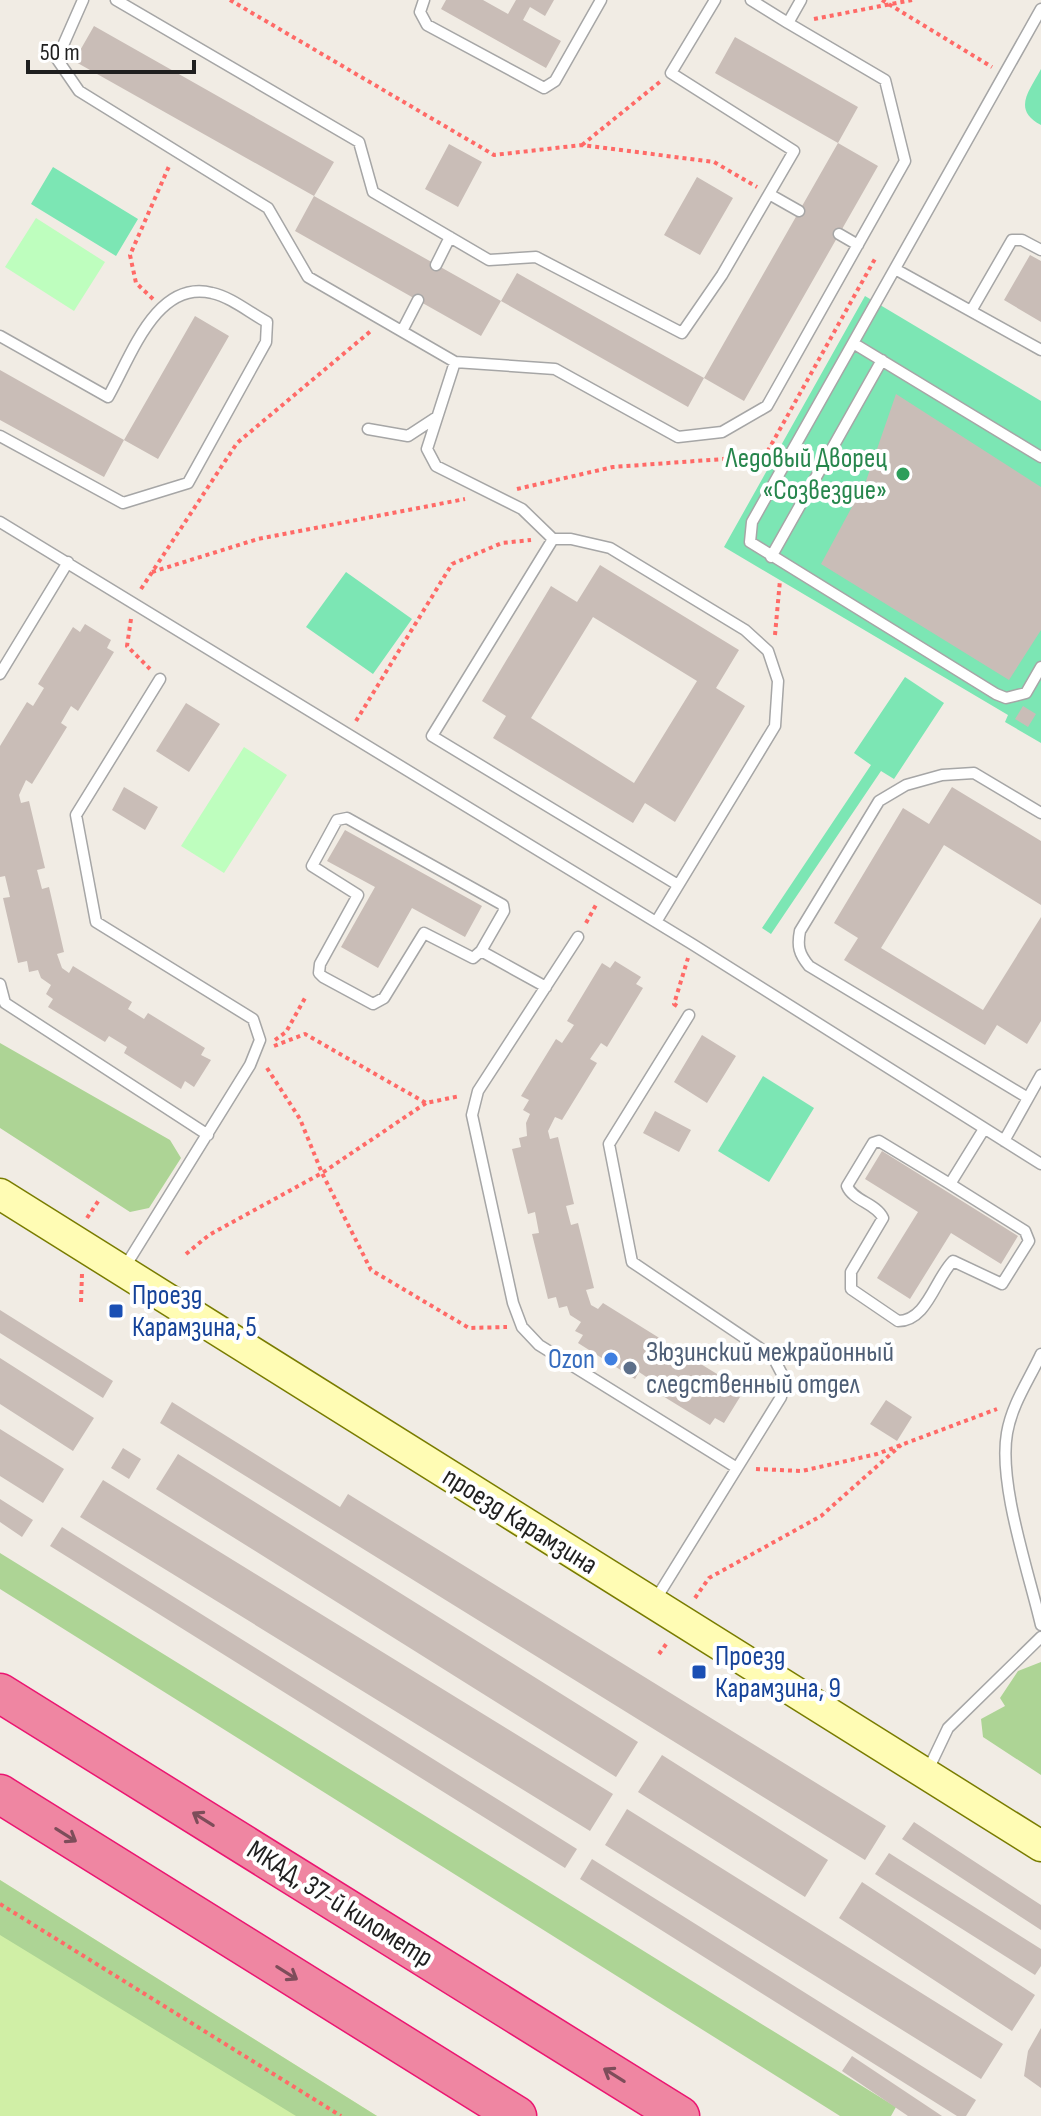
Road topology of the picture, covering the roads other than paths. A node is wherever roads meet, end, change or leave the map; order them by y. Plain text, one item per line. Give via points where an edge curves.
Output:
1 (83, 0) edge
2 (116, 0) edge
3 (424, 0) edge
4 (601, 0) edge
5 (715, 0) edge
6 (751, 0) edge
7 (801, 0) edge
8 (1041, 9) edge
9 (788, 23) junction
10 (769, 194) junction
11 (799, 211) dead end
12 (839, 234) dead end
13 (450, 237) junction
14 (858, 245) junction
15 (1041, 250) edge
16 (436, 265) dead end
17 (895, 269) junction
18 (418, 300) dead end
19 (971, 311) junction
20 (402, 331) junction
21 (0, 336) edge
22 (853, 343) junction
23 (1041, 350) edge
24 (882, 360) junction
25 (455, 362) junction
26 (437, 417) junction
27 (368, 429) dead end
28 (0, 436) edge
29 (1041, 457) edge
30 (0, 522) edge
31 (553, 539) junction
32 (776, 560) junction
33 (68, 562) junction
34 (1041, 667) edge
35 (0, 674) edge
36 (160, 679) road end
37 (1041, 813) edge
38 (678, 885) junction
39 (656, 922) junction
40 (578, 937) road end
41 (481, 951) junction
42 (0, 984) edge
43 (546, 987) junction
44 (689, 1015) road end
45 (1041, 1075) edge
46 (1028, 1098) junction
47 (984, 1129) junction
48 (208, 1135) junction
49 (1004, 1141) junction
50 (1041, 1164) edge
51 (950, 1184) junction
52 (0, 1194) edge
53 (122, 1272) junction
54 (1041, 1354) edge
55 (737, 1468) junction
56 (653, 1604) junction
57 (1041, 1625) edge
58 (1041, 1637) edge
59 (0, 1693) edge
60 (926, 1774) junction
61 (0, 1794) edge
62 (1041, 1846) edge
63 (517, 2116) edge
64 (680, 2116) edge

1 - 20 lane via 57,59 79,91 268,208 308,277
2 - 13 lane via 359,142 373,192
3 - 4 lane via 420,12 427,25 544,88 555,81
5 - 10 lane via 671,73 794,151
6 - 9 lane
7 - 9 lane
8 - 17 lane
9 - 14 lane via 885,80 905,161
10 - 11 lane
10 - 13 lane via 682,333 536,257 489,260
12 - 14 lane
13 - 16 lane
14 - 25 lane via 767,406 722,432 678,437 555,369
15 - 19 lane via 1012,240
17 - 19 lane
17 - 22 lane
18 - 20 lane
19 - 23 lane
20 - 25 lane
21 - 28 lane via 108,397 160,306 190,289 216,293 267,322 266,342 188,483 123,503
22 - 24 lane
22 - 32 lane via 748,531 754,548
24 - 29 lane
24 - 32 lane
25 - 26 lane
26 - 27 lane via 408,436
26 - 31 lane via 427,449 436,466 522,509
30 - 33 lane
31 - 38 lane via 610,548 761,641 772,661 779,702 775,726
31 - 38 lane via 432,736
32 - 34 lane via 996,694 1006,698 1026,693
33 - 35 lane
33 - 39 lane
36 - 48 lane via 76,815 96,922 253,1019 259,1031 257,1053
37 - 46 lane via 974,773 906,785 879,801 797,944 809,966
38 - 39 lane
39 - 47 lane
40 - 43 lane
41 - 41 lane via 503,905 347,818 337,820 312,866 358,895 320,964 323,977 373,1004 384,998 421,935 429,934 473,958
41 - 43 lane
42 - 48 lane via 5,1003
43 - 55 lane via 478,1091 472,1115 522,1327 539,1345
44 - 55 lane via 609,1144 632,1262 773,1357 783,1376 781,1397
45 - 46 lane
46 - 49 lane
47 - 49 lane
47 - 51 lane
48 - 53 lane
49 - 50 lane
51 - 51 lane via 1025,1231 1029,1241 1002,1284 953,1261 918,1313 898,1321 851,1289 851,1272 883,1218 847,1186 879,1141
52 - 53 street, проезд Карамзина
53 - 56 street, проезд Карамзина
54 - 57 lane via 1014,1405 1005,1467
55 - 56 lane
56 - 60 street, проезд Карамзина
58 - 60 lane via 948,1728
64 -> 59 highway, МКАД, 37-й километр
60 - 62 street, проезд Карамзина
61 -> 63 highway

